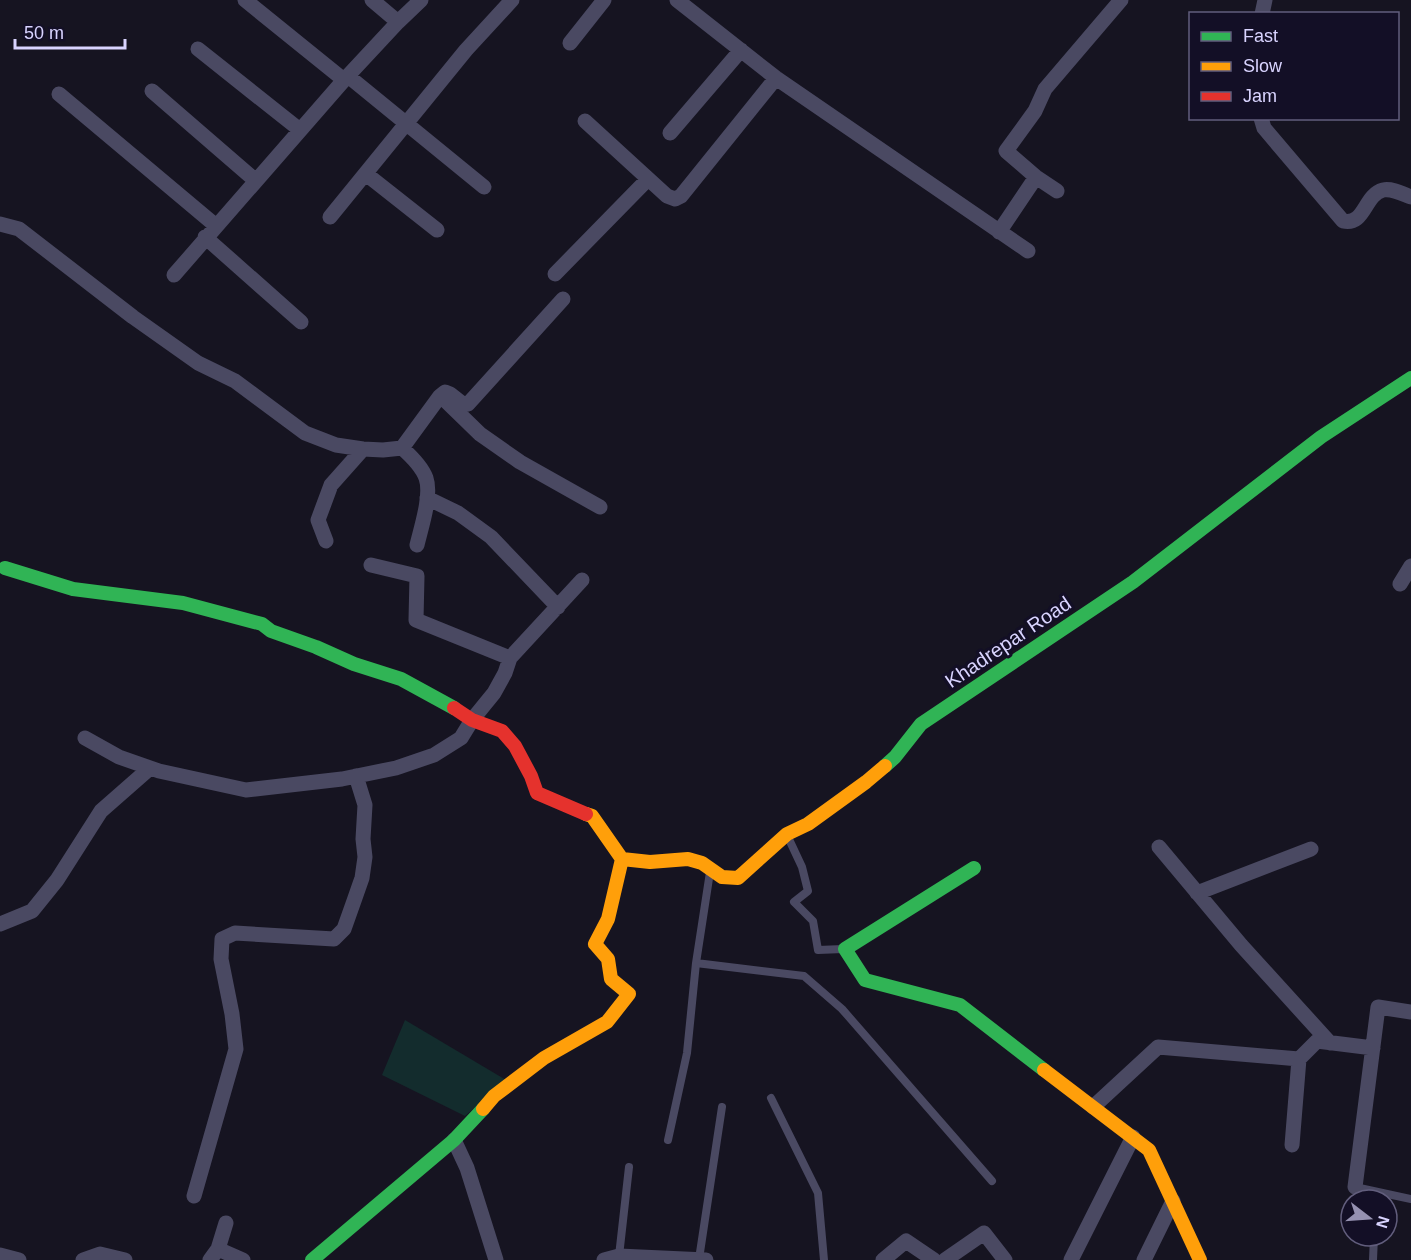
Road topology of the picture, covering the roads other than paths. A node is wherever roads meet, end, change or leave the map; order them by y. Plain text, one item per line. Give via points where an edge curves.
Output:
1 (245, 0) edge
2 (372, 0) edge
3 (422, 0) edge
4 (512, 0) edge
5 (604, 0) edge
6 (1121, 0) edge
7 (686, 3) edge
8 (398, 22) junction
9 (570, 43) dead end
10 (198, 49) dead end
11 (741, 50) junction
12 (346, 78) junction
13 (776, 78) junction
14 (152, 91) dead end
15 (59, 94) dead end
16 (1262, 120) edge
17 (585, 121) dead end
18 (408, 123) junction
19 (300, 130) junction
20 (670, 133) dead end
21 (366, 174) junction
22 (1036, 177) junction
23 (648, 179) junction
24 (256, 181) junction
25 (484, 187) dead end
26 (1057, 191) dead end
27 (1411, 197) edge
28 (330, 217) dead end
29 (0, 224) edge
30 (215, 225) junction
31 (437, 230) dead end
32 (999, 232) junction
33 (205, 237) junction
34 (1028, 251) dead end
35 (555, 274) dead end
36 (174, 275) dead end
37 (563, 300) dead end
38 (301, 321) dead end
39 (1411, 378) edge
40 (440, 396) junction
41 (402, 448) junction
42 (363, 449) junction
43 (428, 498) junction
44 (600, 507) dead end
45 (326, 541) dead end
46 (417, 546) dead end
47 (371, 565) dead end
48 (1411, 566) edge
49 (4, 568) dead end
50 (582, 580) dead end
51 (1400, 584) dead end
52 (558, 607) junction
53 (510, 658) junction
54 (472, 720) junction
55 (85, 738) dead end
56 (150, 768) junction
57 (356, 776) junction
58 (787, 834) junction
59 (1159, 847) dead end
60 (1311, 849) dead end
61 (622, 859) junction
62 (974, 868) dead end
63 (711, 872) junction
64 (1197, 893) junction
65 (0, 924) edge
66 (845, 949) junction
67 (696, 963) junction
68 (1411, 1012) edge
69 (1330, 1043) junction
70 (1373, 1048) junction
71 (1299, 1059) junction
72 (771, 1098) dead end
73 (722, 1107) dead end
74 (1093, 1107) junction
75 (1133, 1137) junction
76 (454, 1140) junction
77 (668, 1140) dead end
78 (1292, 1145) dead end
79 (629, 1167) dead end
80 (992, 1181) dead end
81 (1355, 1187) edge
82 (194, 1196) dead end
83 (1173, 1201) junction
84 (226, 1223) dead end
85 (214, 1254) edge
86 (0, 1255) edge
87 (619, 1256) junction
88 (702, 1259) edge
89 (18, 1260) edge
90 (83, 1260) edge
91 (125, 1260) edge
92 (243, 1260) edge
93 (312, 1260) edge
94 (496, 1260) edge
95 (604, 1260) edge
96 (824, 1260) edge
97 (883, 1260) edge
98 (934, 1260) edge
99 (945, 1260) edge
100 (1005, 1260) edge
101 (1071, 1260) edge
102 (1144, 1260) edge
103 (1200, 1260) edge

1 - 12 street
2 - 8 street
3 - 8 street
4 - 18 street
5 - 9 street
6 - 22 street via 1045,89 1035,111 1006,151
7 - 11 street
8 - 12 street
10 - 19 street
11 - 13 street
11 - 20 street
12 - 18 street
12 - 19 street
13 - 23 street via 681,196 667,196
13 - 32 street
14 - 24 street
15 - 30 street
16 - 27 street via 1264,128 1343,221 1357,219 1384,189
17 - 23 street
18 - 21 street
18 - 25 street
19 - 24 street
21 - 28 street
21 - 31 street
22 - 26 street
22 - 32 street
23 - 35 street
24 - 30 street
29 - 42 street via 19,229 133,317 198,363 235,381 304,433 336,445
30 - 33 street
32 - 34 street
33 - 36 street
33 - 38 street
37 - 40 street via 468,404 450,393
39 - 58 street, Khadrepar Road via 1321,437 1133,582 921,724 895,757 866,782 808,824
40 - 41 street
40 - 44 street via 480,434 512,457
41 - 42 street
41 - 43 street via 427,479
42 - 45 street via 331,485 318,520
43 - 46 street
43 - 52 street via 458,513 491,537
47 - 53 street via 417,576 416,620
48 - 51 street
49 - 54 street via 73,589 183,603 262,624 354,664 401,679
50 - 52 street
52 - 53 street
53 - 54 street via 494,693
54 - 57 street via 461,738 434,754 396,768
54 - 61 street via 502,731 515,746 537,793 592,816
55 - 56 street via 119,757
56 - 57 street via 246,790
56 - 65 street via 101,811 32,911
57 - 82 street via 365,805 365,857 344,929 334,939 235,933 222,939 221,959 236,1049
58 - 63 street, Khadrepar Road via 738,878 723,878
58 - 66 lane via 808,891 794,902 813,921 818,950
59 - 64 street
60 - 64 street
61 - 63 street, Khadrepar Road via 689,859
61 - 76 street via 608,920 595,944 611,963 611,979 628,996 607,1022 544,1058 494,1096
62 - 66 street
63 - 67 lane
64 - 69 street
66 - 74 street via 865,980 960,1005
67 - 77 lane via 687,1053
67 - 80 lane via 804,976 842,1009
68 - 70 street via 1378,1007
69 - 70 street
69 - 71 street via 1317,1041
70 - 81 street
71 - 74 street via 1158,1047
71 - 78 street
72 - 96 lane via 818,1193
73 - 88 lane
74 - 75 street
75 - 83 street via 1149,1150
75 - 101 street
76 - 93 street
76 - 94 street via 467,1168
79 - 87 lane
83 - 102 street
83 - 103 street
84 - 85 street
85 - 92 street
86 - 89 street
87 - 88 street
87 - 95 street
90 - 91 street via 100,1254
97 - 98 street via 906,1241
99 - 100 street via 984,1233

